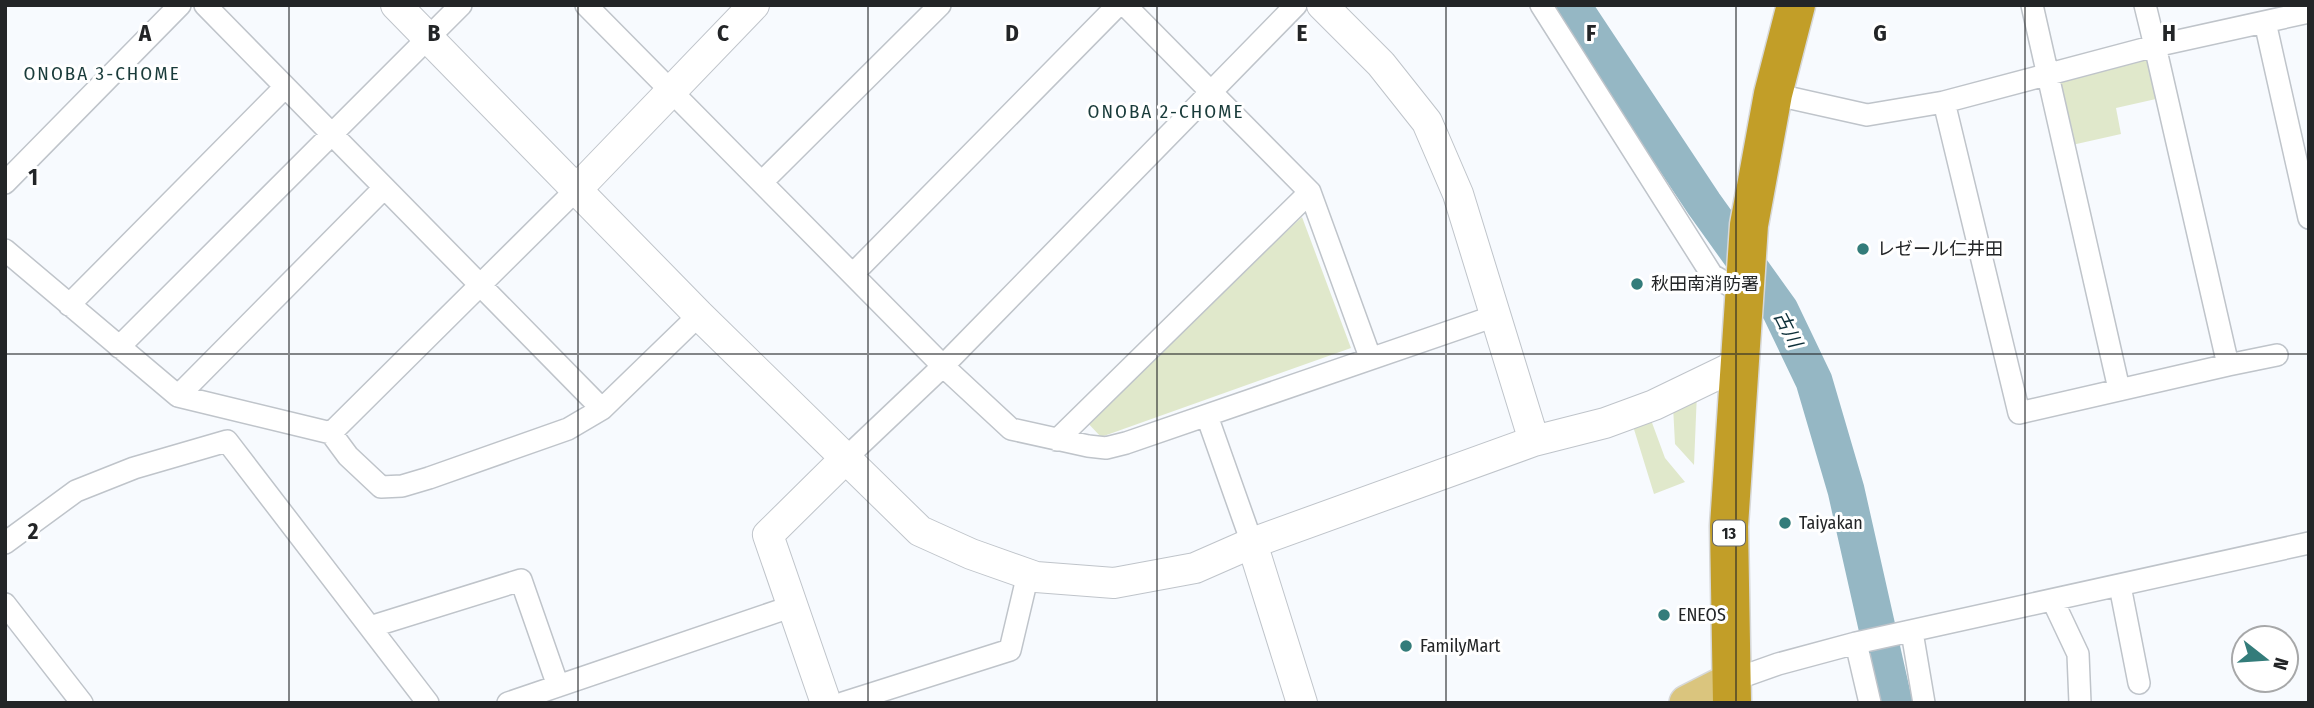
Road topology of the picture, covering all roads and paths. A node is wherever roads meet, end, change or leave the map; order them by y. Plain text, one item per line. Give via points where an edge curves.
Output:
1 (180, 5) edge
2 (205, 5) edge
3 (396, 5) edge
4 (461, 5) edge
5 (586, 5) edge
6 (754, 5) edge
7 (940, 5) edge
8 (1118, 5) edge
9 (1125, 5) edge
10 (1296, 5) edge
11 (1322, 5) edge
12 (1541, 5) edge
13 (1796, 5) edge
14 (2032, 5) edge
15 (2145, 5) edge
16 (2309, 12) edge
17 (2264, 22) junction
18 (429, 38) junction
19 (2155, 46) junction
20 (2048, 74) junction
21 (285, 87) junction
22 (672, 90) junction
23 (1211, 90) junction
24 (1773, 94) junction
25 (1944, 102) junction
26 (332, 136) junction
27 (762, 182) junction
28 (5, 183) edge
29 (578, 188) junction
30 (383, 189) junction
31 (1310, 192) junction
32 (2309, 218) edge
33 (5, 250) edge
34 (853, 274) junction
35 (478, 285) junction
36 (1743, 291) junction
37 (69, 305) junction
38 (699, 314) junction
39 (1495, 316) junction
40 (119, 346) junction
41 (2277, 355) dead end
42 (1370, 357) junction
43 (1739, 364) junction
44 (2228, 365) junction
45 (943, 366) junction
46 (2119, 389) junction
47 (178, 396) junction
48 (602, 409) junction
49 (1207, 416) junction
50 (331, 433) junction
51 (1057, 440) junction
52 (1534, 441) junction
53 (846, 458) junction
54 (5, 543) edge
55 (1252, 543) junction
56 (2309, 543) edge
57 (1028, 574) junction
58 (2120, 586) junction
59 (2053, 601) junction
60 (5, 604) edge
61 (793, 606) junction
62 (370, 627) junction
63 (1908, 633) junction
64 (1860, 642) junction
65 (2139, 683) dead end
66 (558, 686) junction
67 (1731, 692) edge
68 (82, 703) edge
69 (428, 703) edge
70 (508, 703) edge
71 (826, 703) edge
72 (843, 703) edge
73 (1302, 703) edge
74 (1687, 703) edge
75 (1870, 703) edge
76 (1924, 703) edge
77 (2080, 703) edge

1 - 28 street
2 - 21 street
3 - 18 street
4 - 18 street
5 - 22 street
6 - 22 street
7 - 27 street
8 - 34 street
9 - 23 street
10 - 23 street
11 - 39 street via 1381,64 1427,122 1458,194
12 - 36 street via 1712,275
13 - 24 highway, 13
14 - 20 street
15 - 19 street
16 - 17 street
17 - 19 street
17 - 32 street
18 - 26 street
18 - 29 street
19 - 20 street
19 - 44 street
20 - 25 street
20 - 46 street
21 - 26 street
21 - 37 street
22 - 27 street
22 - 29 street
23 - 31 street
23 - 45 street
24 - 25 street via 1867,115
24 - 36 highway, 13 via 1749,226
25 - 46 street via 2019,413
26 - 30 street
26 - 40 street
27 - 34 street
29 - 35 street
29 - 38 street
30 - 35 street
30 - 47 street
31 - 42 street
31 - 51 street
33 - 37 street
34 - 45 street
35 - 48 street
35 - 50 street
36 - 43 highway, 13
37 - 40 street
38 - 48 street
38 - 53 street
39 - 42 street
39 - 52 street
40 - 47 street
41 - 44 street
42 - 49 street
43 - 52 street via 1617,419
43 - 67 highway, 13 via 1729,526
44 - 46 street
45 - 51 street via 1011,429
45 - 53 street
47 - 50 street
48 - 50 street via 568,429 402,486 381,487
49 - 51 street via 1106,448
49 - 55 street
52 - 55 street
53 - 57 street via 920,531
53 - 61 street via 768,535
54 - 62 street via 76,491 134,468 227,441
55 - 57 street via 1195,568 1114,583
55 - 73 street
56 - 58 street
57 - 72 street via 1010,650
58 - 59 street
58 - 65 street
59 - 63 street via 1995,610
59 - 77 street via 2078,654
60 - 68 street
61 - 66 street
61 - 71 street
62 - 66 street via 521,580
62 - 69 street
63 - 64 street
63 - 76 street
64 - 67 street via 1778,664
64 - 75 street
66 - 70 street
67 - 74 main road

